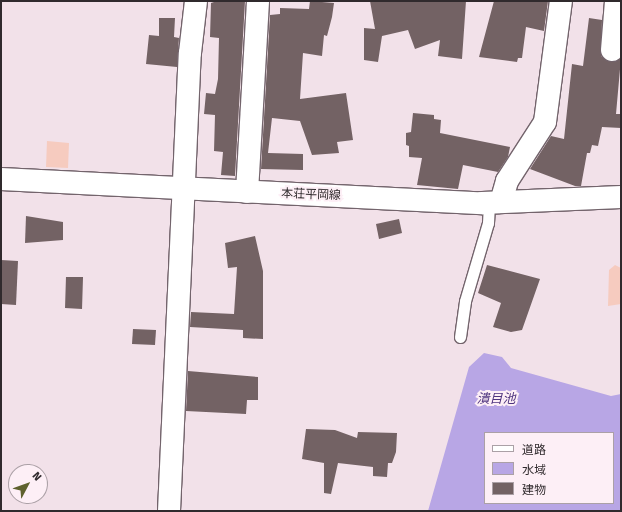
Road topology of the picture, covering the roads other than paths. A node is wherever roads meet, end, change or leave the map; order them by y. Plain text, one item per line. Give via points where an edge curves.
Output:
1 (196, 1) edge
2 (258, 1) edge
3 (561, 1) edge
4 (616, 1) edge
5 (612, 50) dead end
6 (1, 178) edge
7 (186, 190) junction
8 (247, 192) junction
9 (621, 198) edge
10 (495, 202) junction
11 (460, 337) dead end
12 (169, 511) edge

1 - 7 street via 190,53
2 - 8 street
3 - 10 street via 544,122
4 - 5 street
6 - 7 street, 本荘平岡線
7 - 8 street, 本荘平岡線
7 - 12 street
8 - 10 street, 本荘平岡線
9 - 10 street, 本荘平岡線
10 - 11 lane via 465,301

